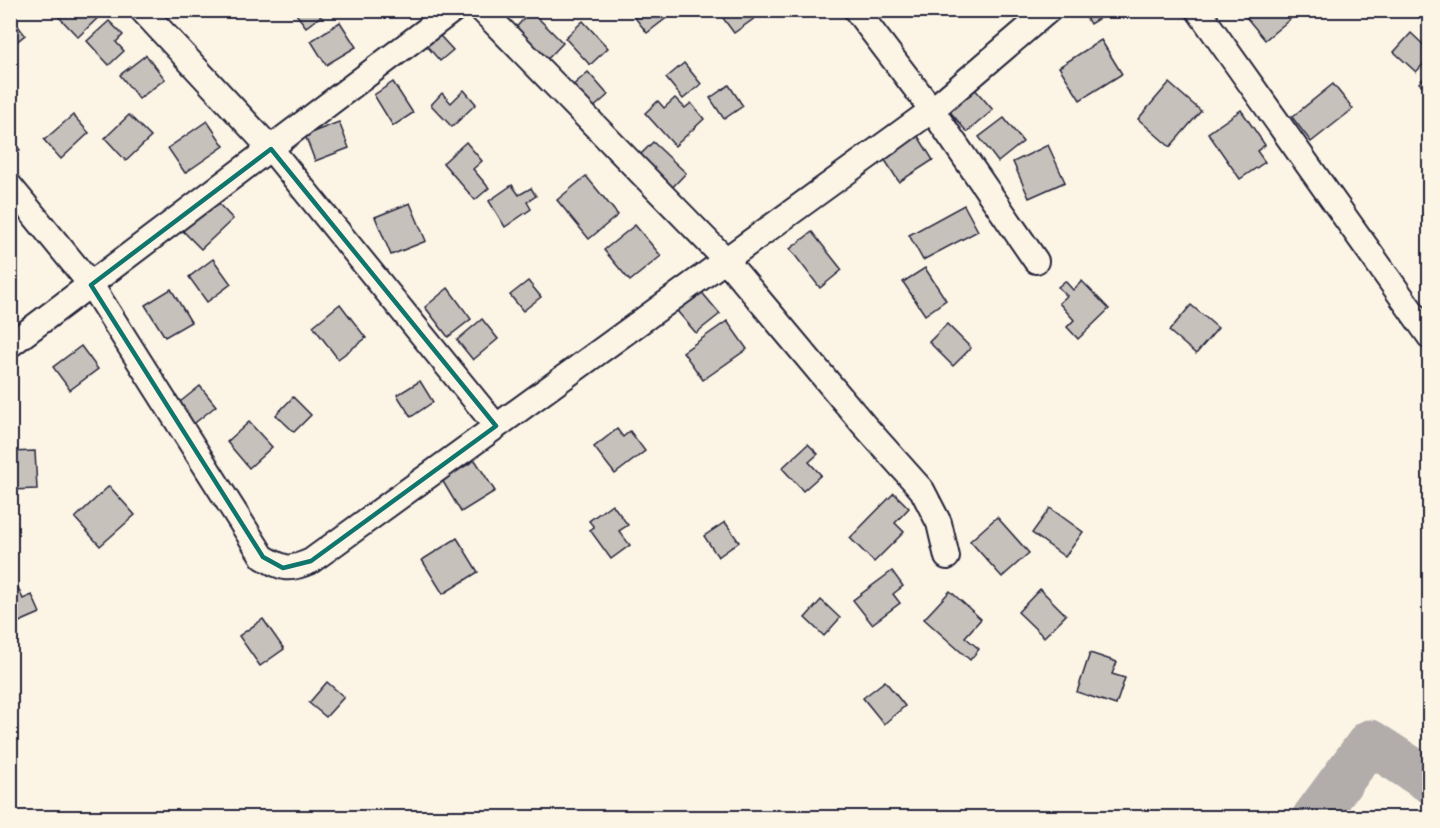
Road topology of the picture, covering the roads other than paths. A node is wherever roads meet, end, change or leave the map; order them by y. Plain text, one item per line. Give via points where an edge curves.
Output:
1 (142, 10) edge
2 (453, 10) edge
3 (482, 10) edge
4 (856, 10) edge
5 (1049, 10) edge
6 (1198, 10) edge
7 (932, 110) junction
8 (271, 149) junction
9 (10, 186) edge
10 (726, 259) junction
11 (1036, 261) dead end
12 (91, 285) junction
13 (1430, 337) edge
14 (10, 345) edge
15 (496, 426) junction
16 (947, 557) dead end

1 - 8 street
2 - 8 street
3 - 10 street
4 - 7 street
5 - 7 street
6 - 13 street
7 - 10 street
7 - 11 street
8 - 12 street
8 - 15 street
9 - 12 street
10 - 15 street
10 - 16 street via 922,490 939,523
12 - 14 street
12 - 15 street via 263,557 283,568 311,561

